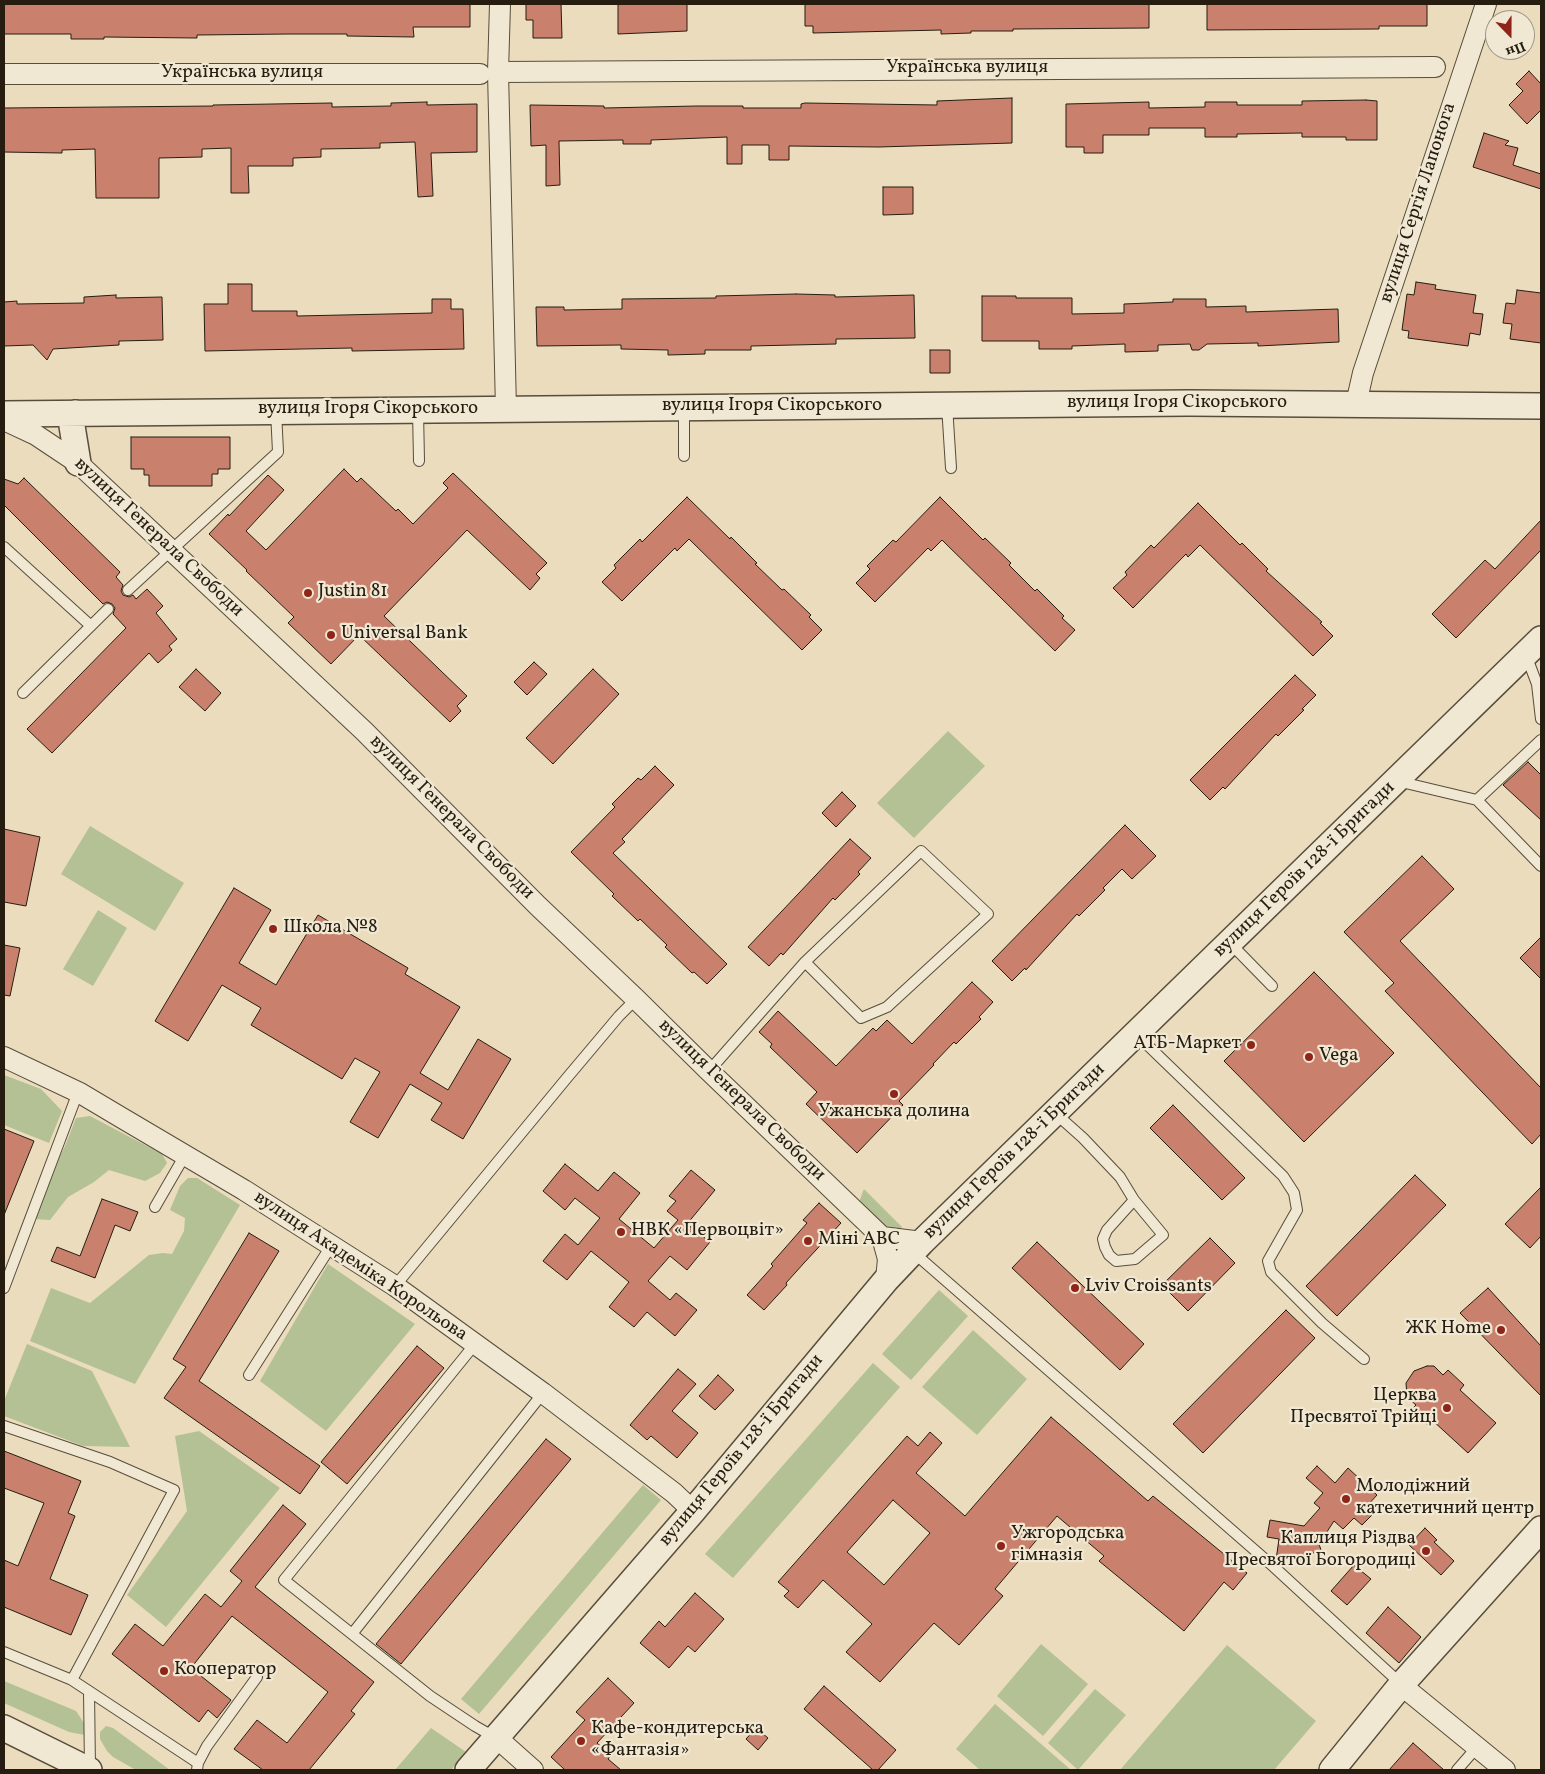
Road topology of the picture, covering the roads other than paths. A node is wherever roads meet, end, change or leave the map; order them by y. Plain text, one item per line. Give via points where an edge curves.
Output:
1 (500, 4) edge
2 (1486, 4) edge
3 (1435, 67) dead end
4 (489, 73) junction
5 (4, 74) edge
6 (1356, 404) junction
7 (947, 405) junction
8 (1541, 406) edge
9 (684, 408) junction
10 (506, 409) junction
11 (418, 410) junction
12 (276, 411) junction
13 (75, 413) junction
14 (4, 414) edge
15 (4, 420) edge
16 (684, 456) dead end
17 (419, 461) dead end
18 (78, 463) junction
19 (951, 468) dead end
20 (4, 547) edge
21 (172, 549) junction
22 (128, 590) dead end
23 (108, 609) dead end
24 (90, 626) junction
25 (1534, 646) edge
26 (23, 693) dead end
27 (1541, 719) edge
28 (1541, 740) edge
29 (1396, 781) junction
30 (1477, 800) junction
31 (1541, 866) edge
32 (1230, 943) junction
33 (805, 962) junction
34 (1272, 986) dead end
35 (636, 999) junction
36 (1136, 1034) junction
37 (4, 1057) edge
38 (709, 1071) junction
39 (80, 1093) junction
40 (1056, 1113) junction
41 (185, 1155) junction
42 (1134, 1200) junction
43 (156, 1207) dead end
44 (882, 1237) junction
45 (331, 1246) junction
46 (918, 1247) junction
47 (886, 1280) junction
48 (395, 1286) junction
49 (4, 1288) edge
50 (475, 1344) junction
51 (1364, 1358) dead end
52 (249, 1375) dead end
53 (543, 1393) junction
54 (4, 1426) edge
55 (694, 1511) junction
56 (1541, 1529) edge
57 (352, 1634) junction
58 (4, 1652) edge
59 (257, 1677) dead end
60 (72, 1680) junction
61 (1401, 1685) junction
62 (89, 1691) junction
63 (4, 1728) edge
64 (497, 1738) junction
65 (1477, 1747) junction
66 (198, 1767) edge
67 (89, 1770) edge
68 (468, 1770) edge
69 (533, 1770) edge
70 (1332, 1770) edge
71 (1457, 1770) edge
72 (1505, 1770) edge

1 - 4 street
2 - 6 street, вулиця Сергія Лапонога via 1363,372
3 - 4 street, Українська вулиця
4 - 5 street, Українська вулиця
4 - 10 street
6 - 7 street, вулиця Ігоря Сікорського
6 - 8 street, вулиця Ігоря Сікорського
7 - 9 street, вулиця Ігоря Сікорського
7 - 19 lane
9 - 10 street, вулиця Ігоря Сікорського
9 - 16 lane
10 - 11 street, вулиця Ігоря Сікорського
11 - 12 street, вулиця Ігоря Сікорського
11 - 17 lane
12 - 13 street, вулиця Ігоря Сікорського
12 - 21 lane via 278,452
13 - 14 street, вулиця Ігоря Сікорського
13 - 18 street via 72,426
15 - 18 street, вулиця Генерала Свободи via 36,435
18 - 21 street, вулиця Генерала Свободи
20 - 24 lane
21 - 22 lane
21 - 35 street, вулиця Генерала Свободи via 364,731 538,906
23 - 24 lane
24 - 26 lane
25 - 27 lane
25 - 29 street, вулиця Героїв 128-ї Бригади
28 - 30 lane
29 - 30 lane
29 - 32 street, вулиця Героїв 128-ї Бригади
30 - 31 lane
32 - 34 lane
32 - 36 street, вулиця Героїв 128-ї Бригади
33 - 33 lane via 921,851 988,914 887,1007 862,1018
33 - 38 lane
35 - 38 street, вулиця Генерала Свободи
35 - 48 lane
36 - 40 street, вулиця Героїв 128-ї Бригади
36 - 51 lane via 1283,1176 1294,1193 1297,1210 1268,1261 1271,1272 1322,1323
37 - 39 street, вулиця Академіка Корольова
38 - 44 street, вулиця Генерала Свободи
39 - 41 street, вулиця Академіка Корольова
39 - 49 lane
40 - 42 lane via 1120,1177
40 - 46 street, вулиця Героїв 128-ї Бригади
41 - 43 lane
41 - 45 street, вулиця Академіка Корольова
42 - 42 lane via 1163,1235 1135,1259 1116,1261 1109,1255 1103,1238
44 - 46 street
44 - 47 street via 888,1259
45 - 48 street, вулиця Академіка Корольова
45 - 52 lane
46 - 47 street, вулиця Героїв 128-ї Бригади
46 - 61 lane
47 - 55 street, вулиця Героїв 128-ї Бригади
48 - 50 street, вулиця Академіка Корольова
50 - 53 street, вулиця Академіка Корольова
50 - 57 lane via 284,1580
53 - 55 street, вулиця Академіка Корольова
53 - 57 lane
54 - 60 lane via 110,1462 174,1490
55 - 64 street, вулиця Героїв 128-ї Бригади
56 - 61 street
57 - 64 lane via 430,1696
58 - 60 lane
59 - 66 lane via 207,1746
60 - 62 lane
61 - 65 street
61 - 70 street
62 - 66 lane
62 - 67 lane
63 - 67 street
64 - 68 street, вулиця Героїв 128-ї Бригади
64 - 69 street
65 - 71 lane
65 - 72 street

